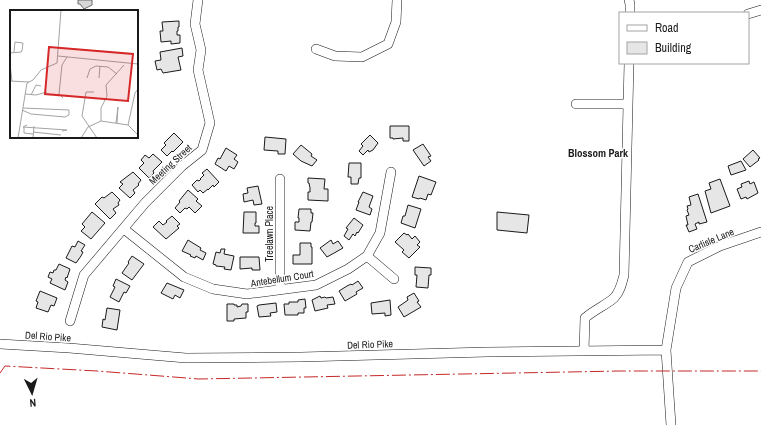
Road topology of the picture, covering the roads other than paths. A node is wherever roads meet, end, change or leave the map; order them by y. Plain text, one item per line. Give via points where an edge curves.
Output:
1 (198, 0) edge
2 (397, 0) edge
3 (629, 0) edge
4 (761, 10) edge
5 (630, 12) edge
6 (749, 14) edge
7 (316, 49) dead end
8 (629, 64) edge
9 (576, 104) dead end
10 (628, 104) junction
11 (392, 172) dead end
12 (280, 179) dead end
13 (124, 229) junction
14 (761, 232) edge
15 (367, 256) junction
16 (394, 279) dead end
17 (280, 290) junction
18 (70, 321) dead end
19 (0, 344) edge
20 (666, 350) junction
21 (584, 351) junction
22 (670, 425) edge

1 - 13 street, Meeting Street via 195,24 201,50 198,70 210,123 202,150 182,166
2 - 7 street via 396,22 388,44 362,57 335,56
3 - 5 street
4 - 6 street
8 - 10 street
9 - 10 street
10 - 21 street via 624,275 621,288 614,298 585,318
11 - 15 street, Antebellum Court via 380,233
12 - 17 street, Treelawn Place
13 - 17 street, Antebellum Court via 184,277 213,290 247,294
13 - 18 street, Meeting Street via 84,275
14 - 20 street, Carlisle Lane via 720,246 688,262 676,288
15 - 16 street
15 - 17 street, Antebellum Court via 316,285
19 - 21 street, Del Rio Pike via 186,358
20 - 21 street, Del Rio Pike
20 - 22 street

